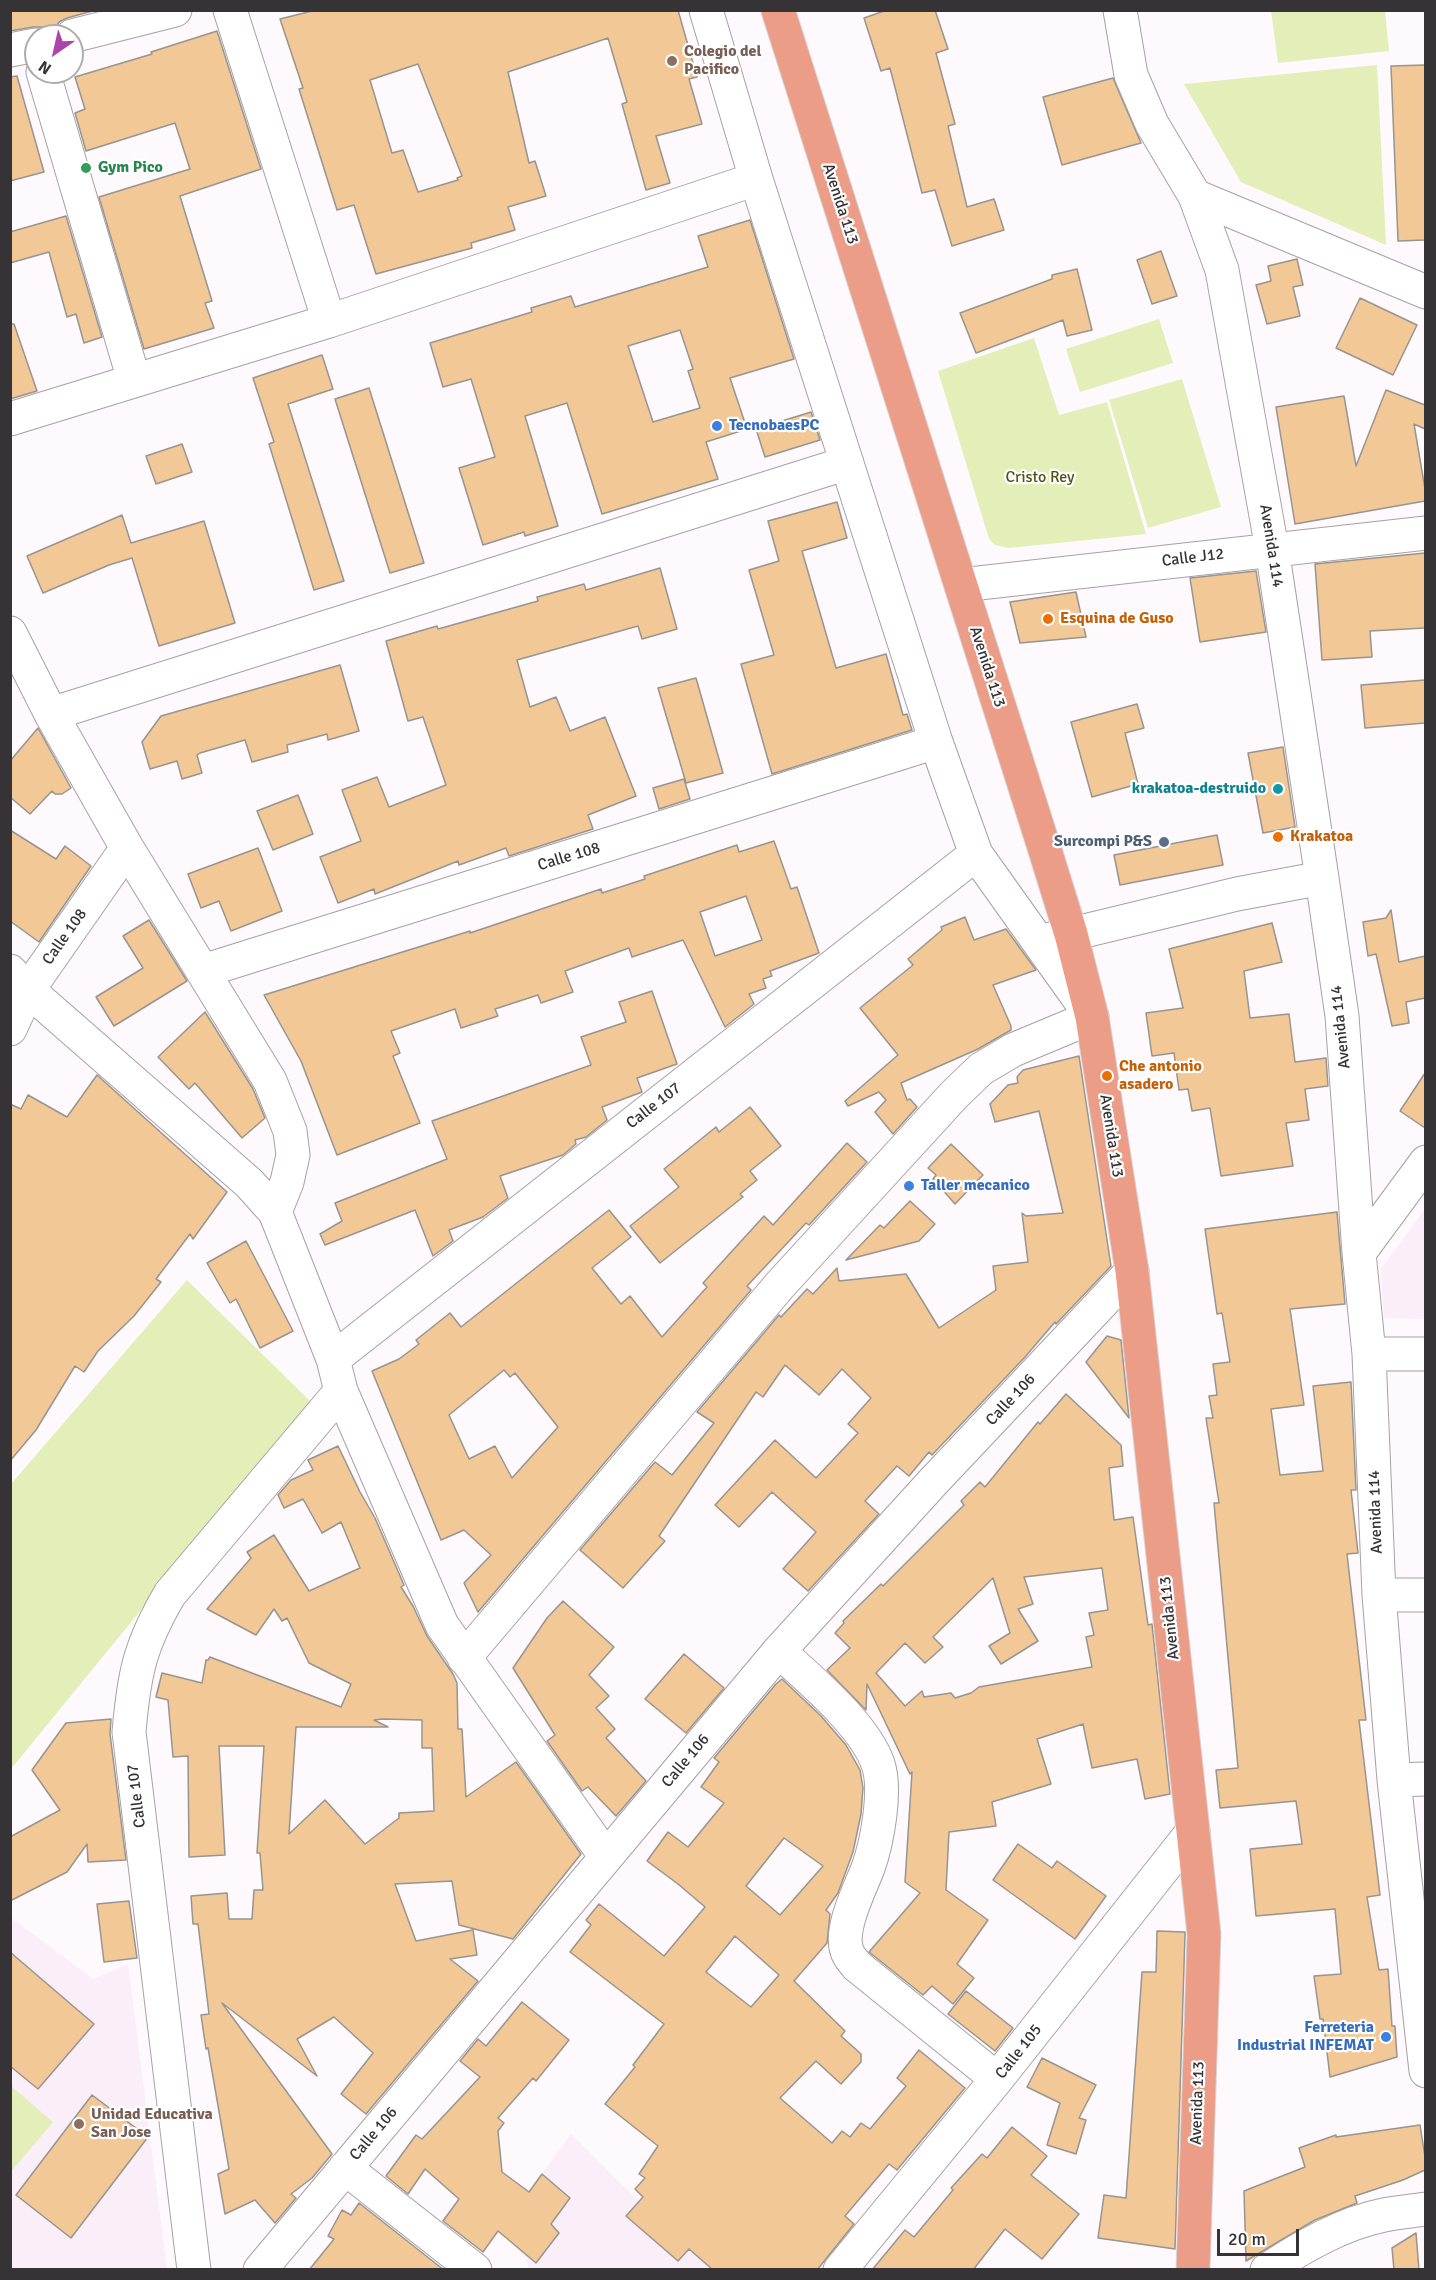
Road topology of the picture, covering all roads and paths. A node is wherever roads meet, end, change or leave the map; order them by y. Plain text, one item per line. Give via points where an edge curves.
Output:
1 (175, 10) edge
2 (230, 10) edge
3 (706, 10) edge
4 (778, 10) edge
5 (1120, 10) edge
6 (84, 33) edge
7 (47, 84) edge
8 (756, 179) junction
9 (1195, 196) junction
10 (1425, 292) edge
11 (329, 321) junction
12 (134, 380) junction
13 (10, 419) edge
14 (847, 464) junction
15 (1425, 533) edge
16 (1272, 549) junction
17 (961, 585) junction
18 (10, 633) edge
19 (20, 686) edge
20 (51, 714) junction
21 (936, 742) junction
22 (127, 848) junction
23 (976, 854) junction
24 (1322, 878) junction
25 (1071, 934) junction
26 (1039, 942) junction
27 (203, 971) junction
28 (19, 981) edge
29 (1092, 1017) junction
30 (10, 1029) edge
31 (1425, 1162) edge
32 (275, 1212) junction
33 (1359, 1254) junction
34 (1132, 1270) junction
35 (1369, 1354) junction
36 (1425, 1354) edge
37 (333, 1359) junction
38 (341, 1391) junction
39 (1379, 1595) junction
40 (1425, 1595) edge
41 (779, 1651) junction
42 (464, 1658) junction
43 (1410, 1780) edge
44 (1193, 1831) junction
45 (606, 1857) junction
46 (1419, 1956) edge
47 (1425, 2071) edge
48 (997, 2079) junction
49 (345, 2169) junction
50 (1425, 2209) edge
51 (194, 2270) edge
52 (260, 2270) edge
53 (475, 2270) edge
54 (840, 2270) edge
55 (1193, 2270) edge
56 (1268, 2270) edge

1 - 6 street
2 - 11 street
3 - 8 street
4 - 17 main road, Avenida 113
5 - 9 street, Avenida 114 via 1131,75 1152,124
7 - 12 street
8 - 11 street
8 - 14 street
9 - 10 street
9 - 16 street, Avenida 114 via 1222,270
11 - 12 street
12 - 13 street
14 - 20 street
14 - 21 street
15 - 16 street, Calle J12
16 - 17 street, Calle J12
16 - 24 street, Avenida 114
17 - 25 main road, Avenida 113
18 - 19 street
19 - 20 street
20 - 22 street
21 - 23 street
21 - 27 street, Calle 108
22 - 27 street
22 - 28 street, Calle 108
23 - 26 street
23 - 37 street, Calle 107
24 - 25 street
24 - 33 street, Avenida 114 via 1342,1016
25 - 26 street
25 - 29 main road, Avenida 113
26 - 29 street
27 - 32 street via 270,1081 290,1131 293,1155
28 - 30 street, Calle 108
28 - 32 street via 249,1183
29 - 34 main road, Avenida 113
29 - 42 street via 1013,1050 981,1069 954,1095 780,1285
31 - 33 street
32 - 37 street
33 - 35 street, Avenida 114
34 - 41 street, Calle 106
34 - 44 main road, Avenida 113
35 - 36 street
35 - 39 street, Avenida 114
37 - 38 street
38 - 42 street via 442,1625
38 - 51 street, Calle 107 via 171,1594 153,1622 133,1686 129,1732
39 - 40 street
39 - 43 street, Avenida 114
41 - 45 street, Calle 106
41 - 48 street via 860,1732 878,1765 878,1827 869,1865 851,1909 847,1951 857,1966
42 - 45 street
43 - 46 street, Avenida 114
44 - 48 street, Calle 105
44 - 55 main road, Avenida 113 via 1204,1934
45 - 49 street, Calle 106
46 - 47 street, Avenida 114
48 - 54 street, Calle 105
49 - 52 street, Calle 106
49 - 53 street
50 - 56 street via 1383,2215 1331,2233

